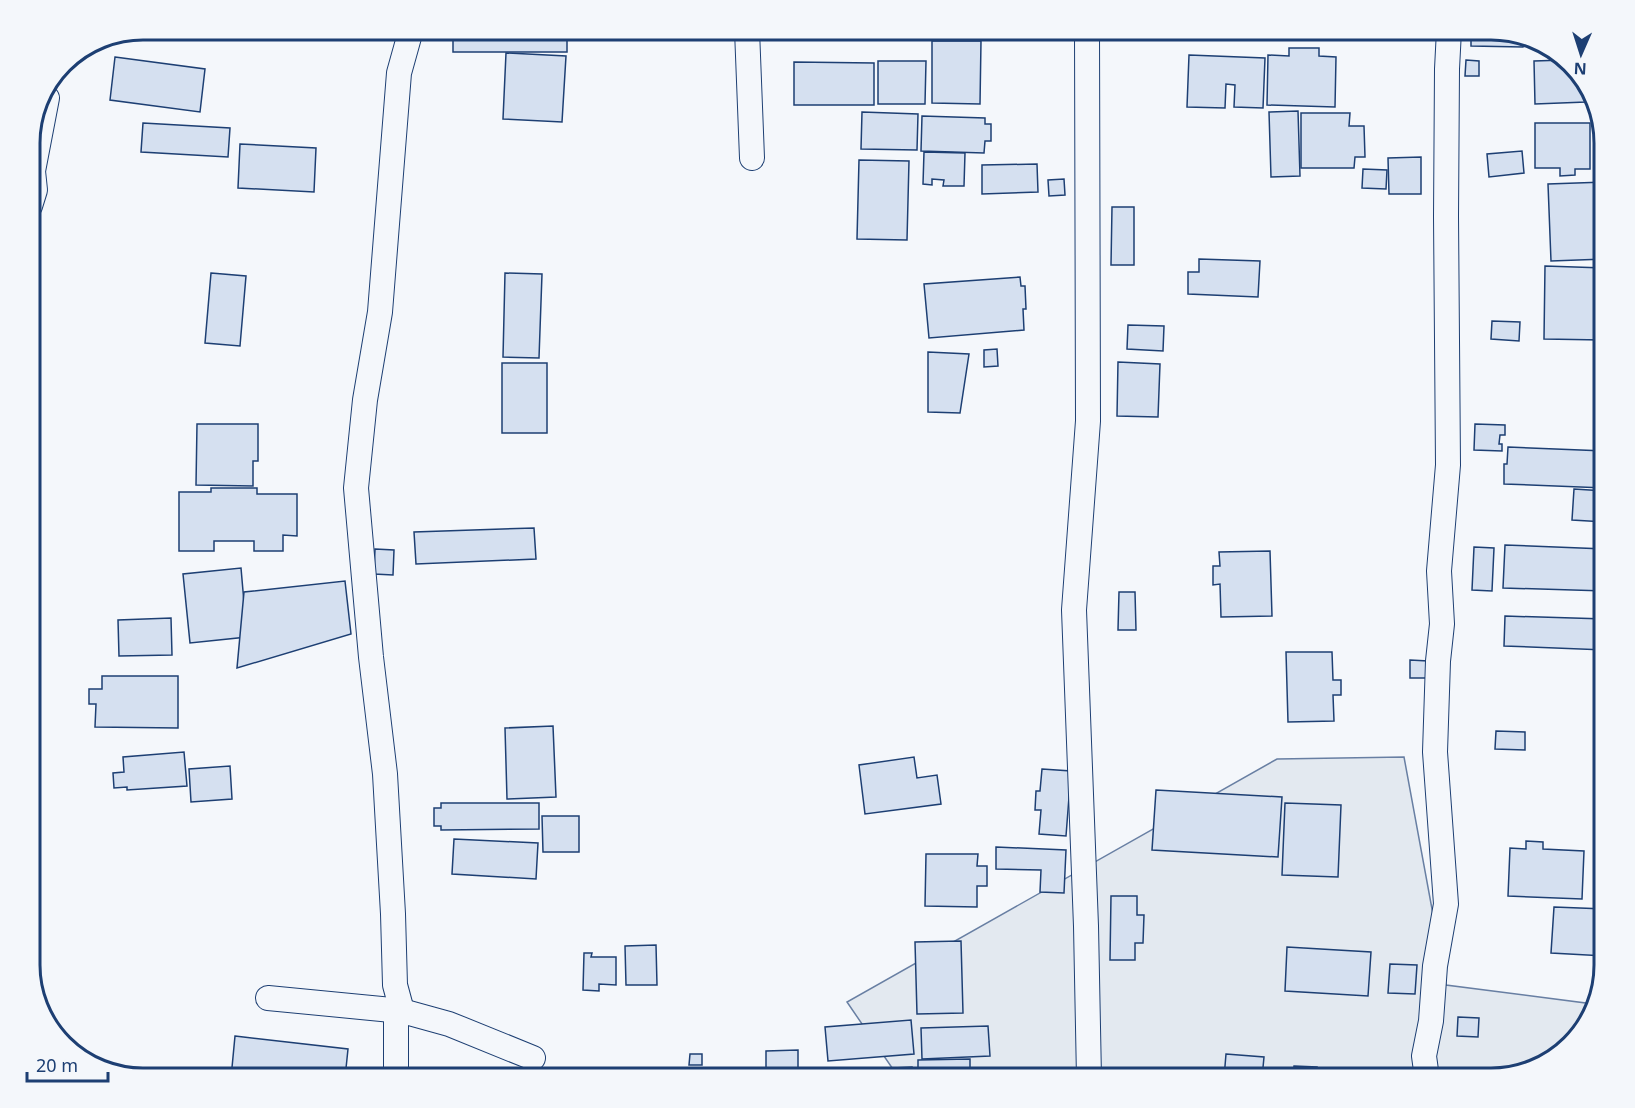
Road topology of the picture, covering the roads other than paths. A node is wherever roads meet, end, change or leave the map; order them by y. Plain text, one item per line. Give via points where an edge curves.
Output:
1 (408, 40) edge
2 (747, 40) edge
3 (1087, 40) edge
4 (1448, 40) edge
5 (752, 158) dead end
6 (268, 998) dead end
7 (399, 1011) junction
8 (533, 1058) dead end
9 (396, 1068) edge
10 (1089, 1068) edge
11 (1426, 1068) edge

1 - 7 street via 399,73 380,312 356,488 370,657 385,774
2 - 5 street
3 - 10 street via 1088,421 1074,610
4 - 11 street via 1448,465 1439,571 1442,624 1436,752 1446,904 1424,1056
6 - 7 street
7 - 8 street via 449,1024
7 - 9 street

